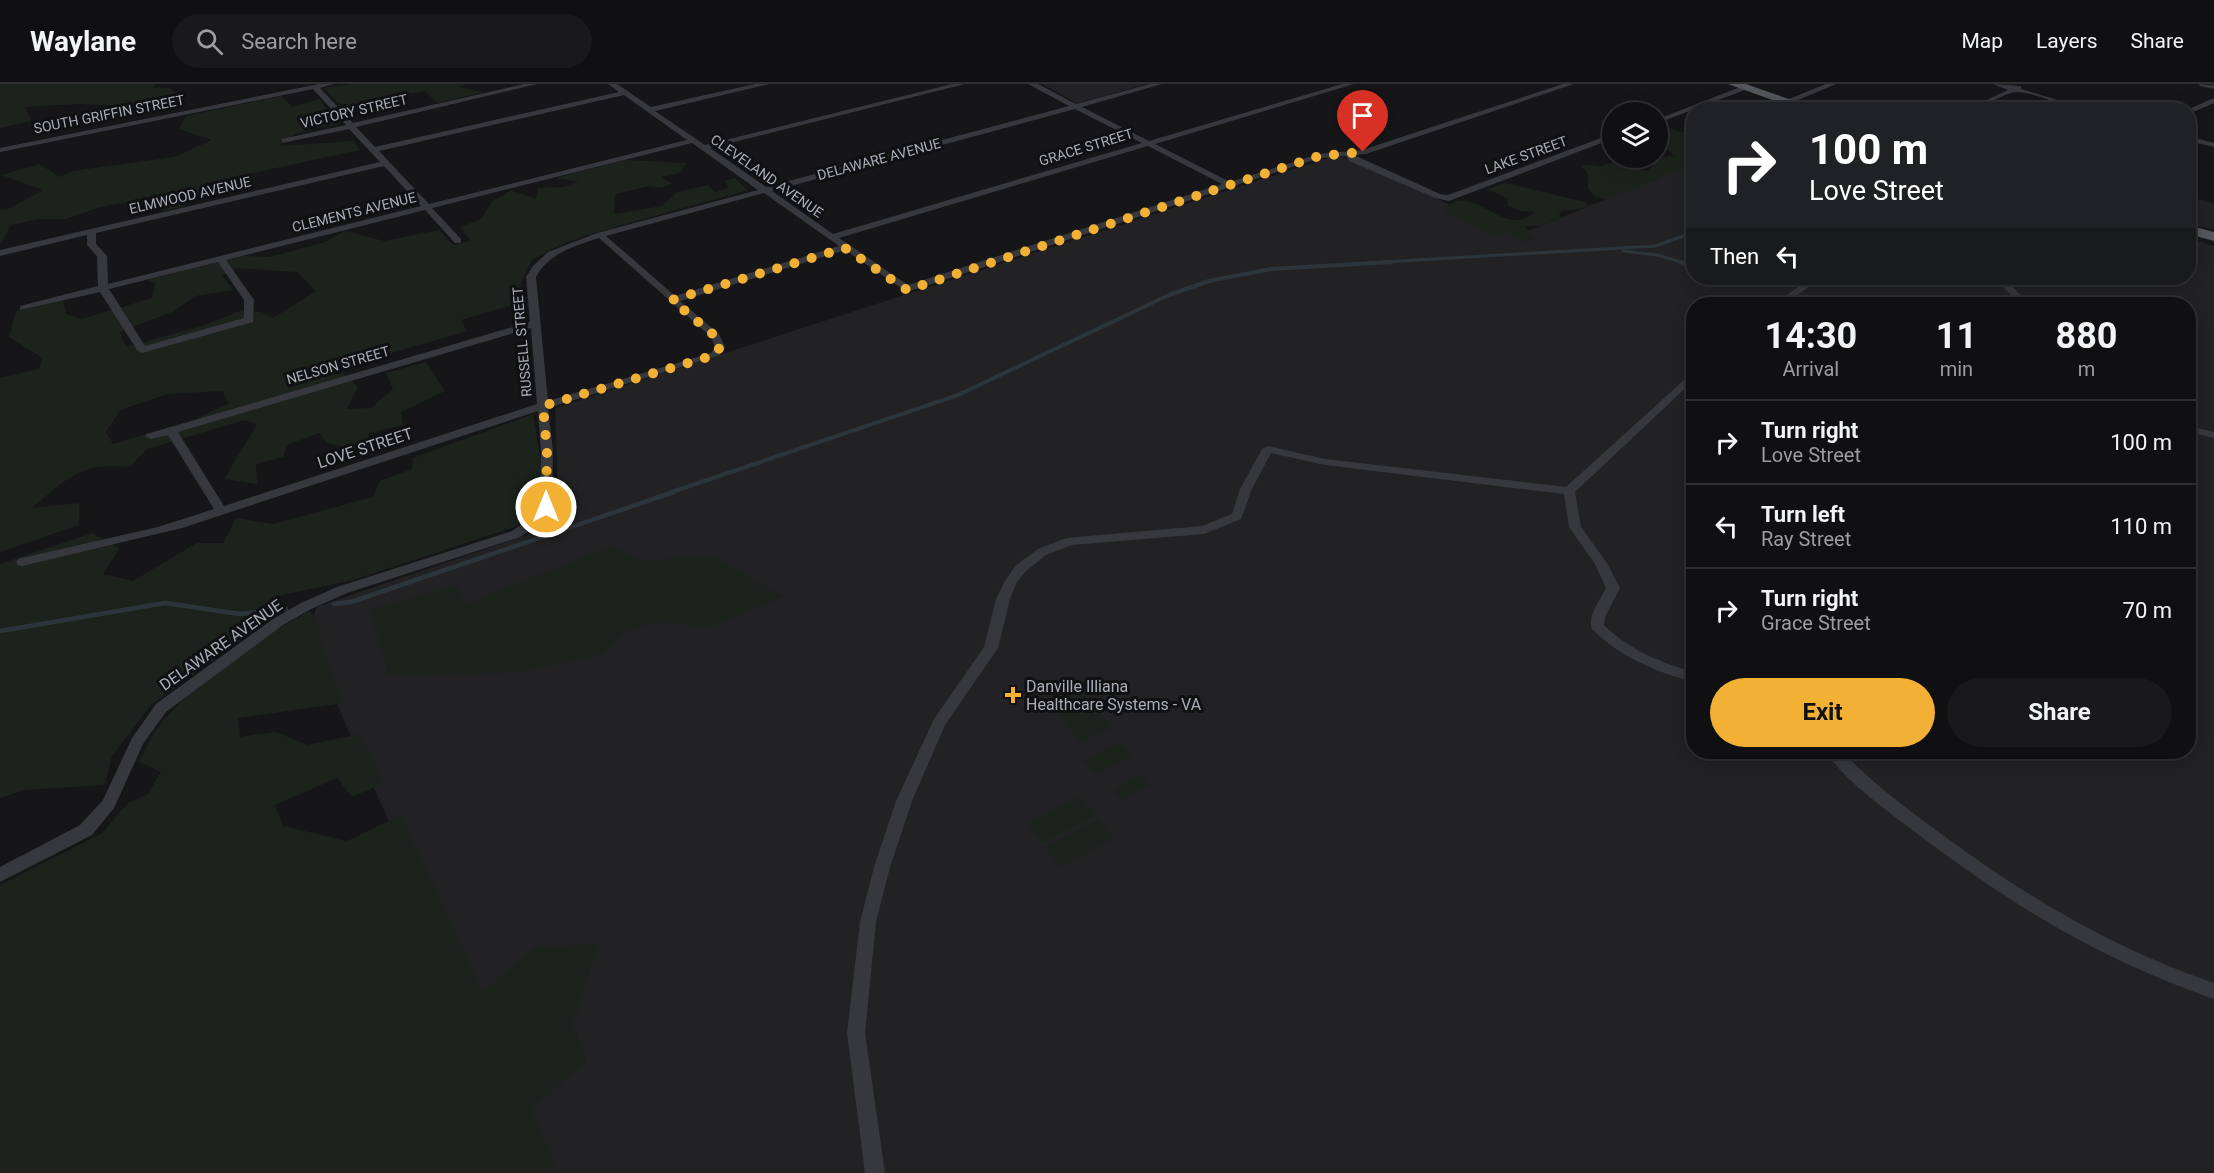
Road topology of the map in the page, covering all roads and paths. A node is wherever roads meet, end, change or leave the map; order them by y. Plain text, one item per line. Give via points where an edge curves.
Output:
1 (330, 84) edge
2 (533, 84) edge
3 (612, 84) edge
4 (765, 84) edge
5 (961, 84) edge
6 (1032, 84) edge
7 (1158, 84) edge
8 (1350, 84) edge
9 (1570, 84) edge
10 (1832, 84) edge
11 (1997, 84) edge
12 (2028, 84) edge
13 (2203, 84) edge
14 (1740, 86) edge
15 (315, 87) junction
16 (2214, 87) edge
17 (2016, 89) junction
18 (625, 93) junction
19 (2214, 100) edge
20 (1788, 101) junction
21 (1703, 102) edge
22 (1791, 102) edge
23 (1986, 102) edge
24 (2061, 102) edge
25 (1074, 106) junction
26 (2196, 108) edge
27 (1686, 109) edge
28 (649, 110) junction
29 (1668, 117) edge
30 (350, 125) junction
31 (2196, 140) edge
32 (285, 141) dead end
33 (692, 141) junction
34 (1602, 142) edge
35 (1146, 144) junction
36 (2214, 145) edge
37 (702, 148) junction
38 (0, 150) edge
39 (373, 150) junction
40 (1350, 154) junction
41 (385, 163) junction
42 (1230, 185) junction
43 (763, 190) junction
44 (426, 207) junction
45 (91, 231) junction
46 (2196, 231) edge
47 (600, 235) junction
48 (831, 237) junction
49 (2214, 237) edge
50 (458, 241) dead end
51 (845, 248) junction
52 (0, 253) edge
53 (220, 259) junction
54 (1806, 285) edge
55 (2006, 285) edge
56 (103, 288) junction
57 (1789, 297) edge
58 (2017, 297) edge
59 (672, 300) junction
60 (23, 308) dead end
61 (534, 324) junction
62 (1686, 382) edge
63 (543, 406) junction
64 (171, 430) junction
65 (2196, 431) edge
66 (2214, 435) edge
67 (151, 436) dead end
68 (1569, 491) junction
69 (221, 511) junction
70 (536, 520) joint
71 (22, 561) dead end
72 (1686, 674) edge
73 (1841, 759) edge
74 (0, 874) edge
75 (2214, 991) edge
76 (875, 1173) edge

1 - 15 street, SOUTH GRIFFIN STREET
2 - 30 street, VICTORY STREET
3 - 18 street, CLEVELAND AVENUE
4 - 28 street
5 - 37 street
6 - 25 street
7 - 25 street, DELAWARE AVENUE
8 - 35 street, GRACE STREET
9 - 40 street
10 - 20 street
11 - 17 street
12 - 17 street
13 - 16 street
14 - 20 main road
14 - 21 street
15 - 30 street
15 - 38 street, SOUTH GRIFFIN STREET
17 - 23 street
17 - 24 street
18 - 28 street, CLEVELAND AVENUE
18 - 39 street
19 - 26 street
20 - 22 main road
25 - 35 street
25 - 43 street, DELAWARE AVENUE
27 - 29 street
28 - 33 street, CLEVELAND AVENUE
30 - 32 street, VICTORY STREET
30 - 39 street
31 - 36 street
33 - 37 street, CLEVELAND AVENUE
33 - 44 street, CLEMENTS AVENUE
34 - 40 street, LAKE STREET via 1449,198 1352,159
35 - 42 street
35 - 48 street, GRACE STREET
37 - 43 street, CLEVELAND AVENUE
39 - 41 street
40 - 42 street via 1319,156
41 - 44 street
41 - 45 street, ELMWOOD AVENUE
42 - 51 street, CLEVELAND AVENUE via 907,290
43 - 47 street, DELAWARE AVENUE
43 - 48 street, CLEVELAND AVENUE
44 - 50 street
44 - 53 street, CLEMENTS AVENUE
45 - 52 street, ELMWOOD AVENUE
45 - 56 street via 92,245 102,256
46 - 49 main road
47 - 59 street
47 - 61 street, RUSSELL STREET via 559,250 536,265 531,278
48 - 51 street, CLEVELAND AVENUE
51 - 59 street
53 - 56 street, CLEMENTS AVENUE
53 - 56 street via 249,300 249,320 142,350
54 - 57 street
55 - 58 street
56 - 60 street, CLEMENTS AVENUE
59 - 63 street, LOVE STREET via 715,336 720,347 715,355
61 - 63 street, RUSSELL STREET
61 - 64 street, NELSON STREET
62 - 68 street
63 - 69 street, LOVE STREET
63 - 70 street, RUSSELL STREET via 546,507
64 - 67 street, NELSON STREET
64 - 69 street
65 - 66 street
68 - 72 street via 1575,526 1613,588 1597,626 1605,636 1641,656
68 - 76 street via 1325,462 1268,449 1246,489 1237,516 1224,524 1204,530 1070,541 1042,552 1020,569 1003,599 991,648 939,723 904,801 871,911 856,1033
69 - 71 street, LOVE STREET via 126,540 89,544
70 - 74 street, DELAWARE AVENUE via 516,534 342,590 278,622 161,708 136,742 109,804 86,830
73 - 75 street via 1864,784 1985,877 2089,940 2150,969

